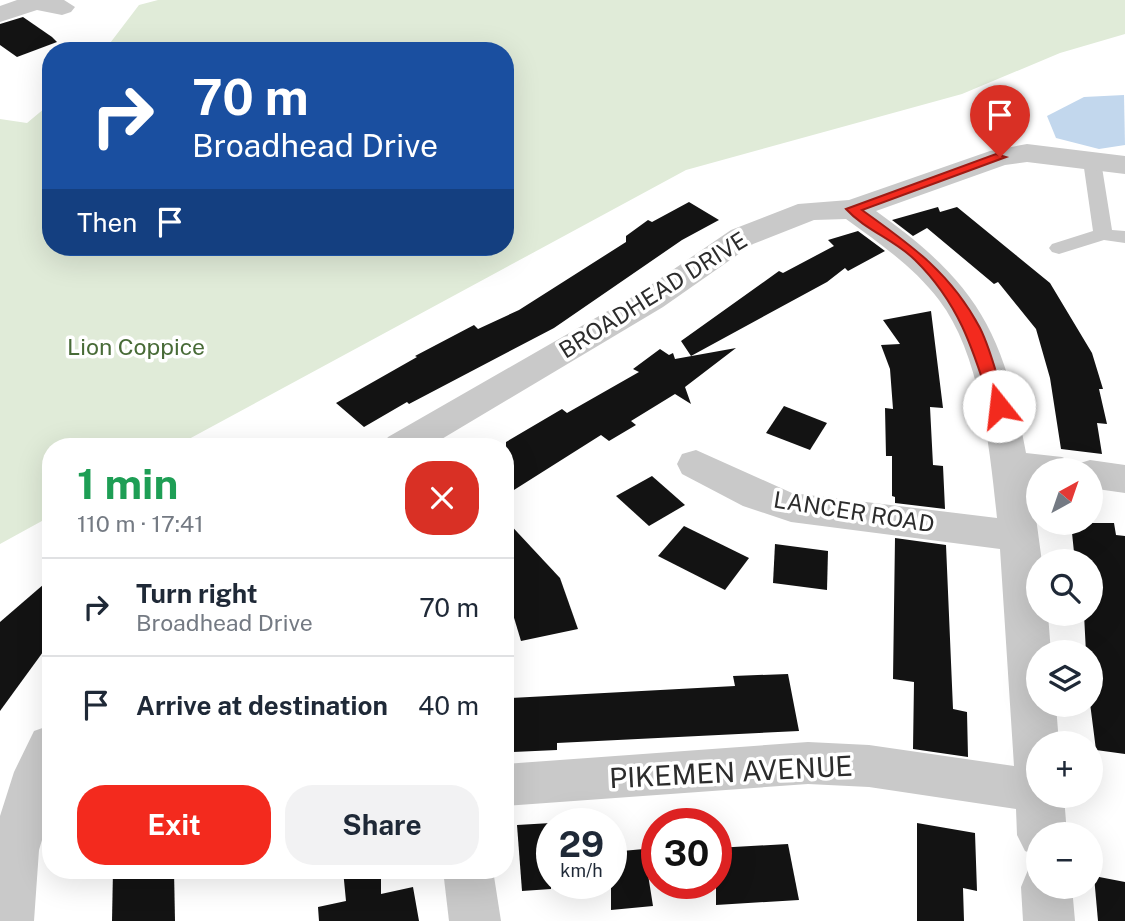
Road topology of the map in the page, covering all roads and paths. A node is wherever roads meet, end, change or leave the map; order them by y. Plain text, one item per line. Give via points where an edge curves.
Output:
1 (36, 1) edge
2 (62, 6) dead end
3 (0, 14) edge
4 (1093, 161) junction
5 (1125, 165) edge
6 (853, 209) junction
7 (1103, 234) junction
8 (1125, 237) edge
9 (1059, 248) dead end
10 (415, 438) edge
11 (696, 464) dead end
12 (1009, 464) junction
13 (1026, 466) edge
14 (1103, 476) edge
15 (1125, 479) edge
16 (1020, 536) junction
17 (1035, 731) edge
18 (42, 764) edge
19 (514, 784) edge
20 (1026, 792) edge
21 (469, 879) edge
22 (1047, 899) edge
23 (8, 921) edge
24 (475, 921) edge
25 (1049, 921) edge

1 - 2 street
1 - 3 street
4 - 5 street, BROADHEAD DRIVE
4 - 6 street, BROADHEAD DRIVE via 1027,153 1000,157
4 - 7 lane
6 - 10 street, BROADHEAD DRIVE via 809,211 742,237 651,300
6 - 12 street via 919,257 974,330 1005,430
7 - 8 lane
7 - 9 lane
11 - 16 street, LANCER ROAD via 757,496 791,507
12 - 13 street
12 - 16 street
14 - 15 street
16 - 17 street
18 - 23 street via 15,850
19 - 20 street, PIKEMEN AVENUE via 808,763 869,766
21 - 24 street
22 - 25 street

